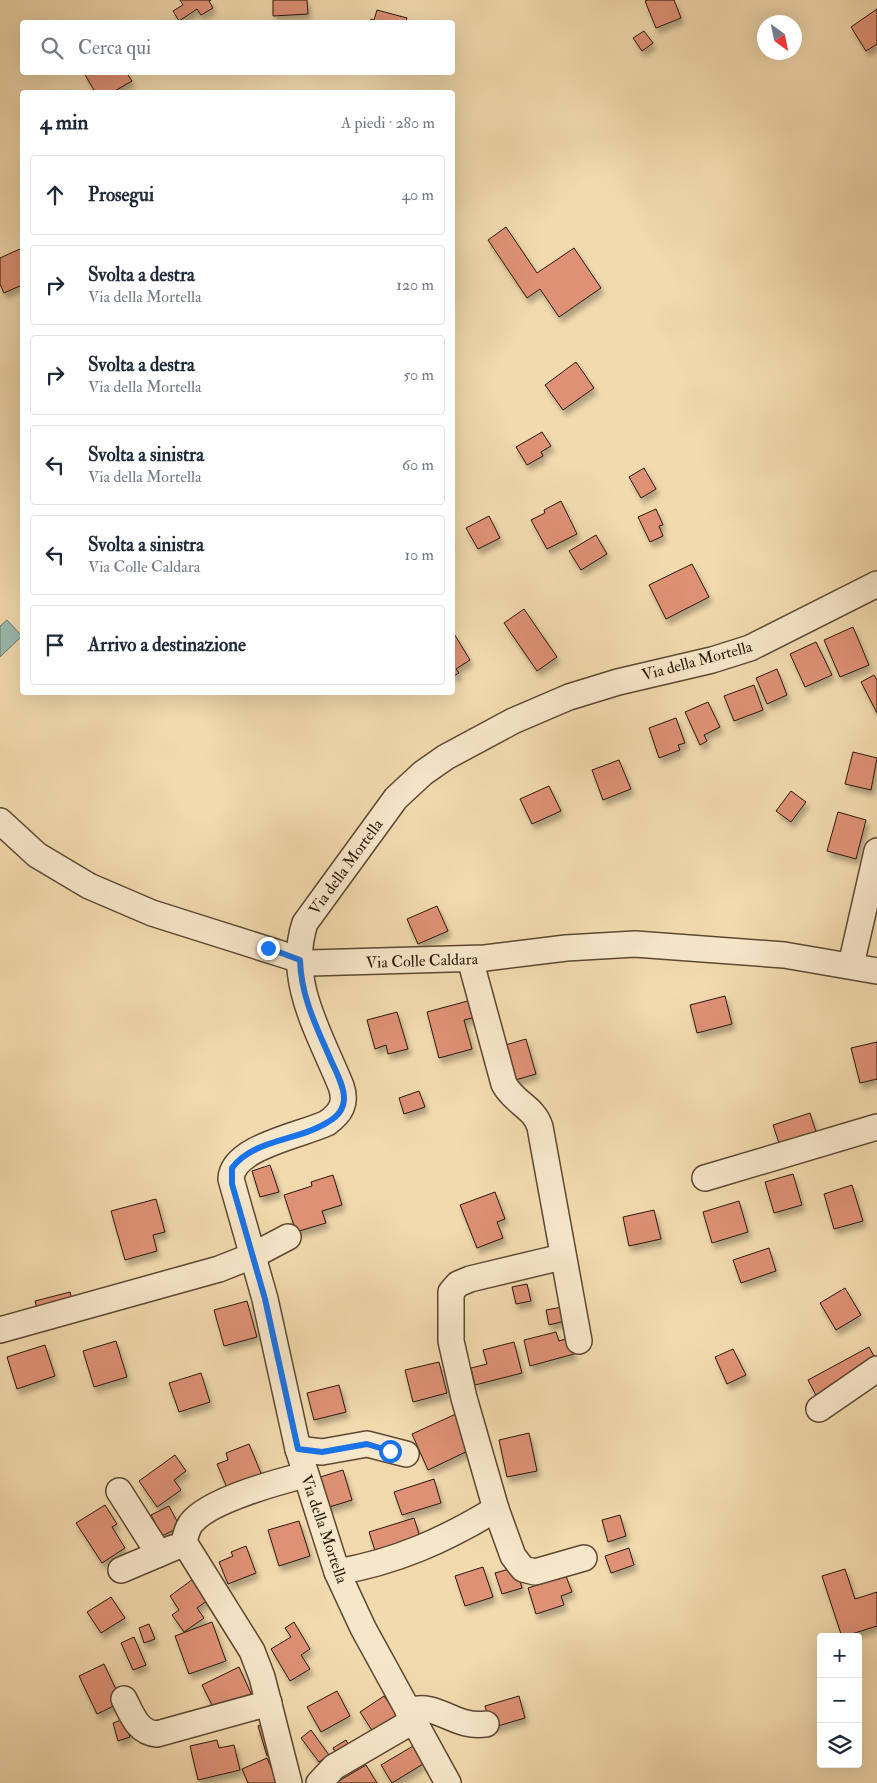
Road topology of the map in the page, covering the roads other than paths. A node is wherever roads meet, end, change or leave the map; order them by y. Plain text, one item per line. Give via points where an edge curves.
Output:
1 (877, 584) edge
2 (0, 821) edge
3 (877, 852) edge
4 (470, 959) junction
5 (300, 960) junction
6 (851, 965) junction
7 (877, 971) edge
8 (877, 1127) edge
9 (705, 1178) dead end
10 (288, 1237) dead end
11 (252, 1256) junction
12 (562, 1257) junction
13 (0, 1330) edge
14 (579, 1341) dead end
15 (877, 1369) edge
16 (819, 1409) dead end
17 (298, 1449) junction
18 (406, 1454) dead end
19 (305, 1475) junction
20 (120, 1491) dead end
21 (496, 1509) junction
22 (184, 1542) junction
23 (159, 1554) junction
24 (584, 1558) dead end
25 (121, 1570) dead end
26 (337, 1572) junction
27 (124, 1699) dead end
28 (269, 1703) junction
29 (411, 1716) junction
30 (486, 1724) dead end
31 (289, 1783) edge
32 (319, 1783) edge
33 (448, 1783) edge

1 - 5 street, Via della Mortella via 778,636 744,650 700,664 593,688 552,704 486,735 436,764 391,804 310,915 301,937
2 - 5 street, Via Colle Caldara via 37,855 89,886 152,913
3 - 6 street
4 - 5 street, Via Colle Caldara via 333,964
4 - 6 street, Via Colle Caldara via 634,944 784,955
4 - 12 street via 504,1084 514,1099 534,1114 540,1127
5 - 11 street, Via della Mortella via 305,999 341,1086 344,1101 340,1112 327,1123 252,1152 240,1158 232,1168 232,1184
6 - 7 street, Via Colle Caldara
8 - 9 street
10 - 11 street
11 - 13 street via 210,1272
11 - 17 street, Via della Mortella via 268,1311
12 - 14 street
12 - 21 street via 470,1279 458,1284 451,1292 452,1350
15 - 16 street
17 - 18 street via 322,1452 367,1444
17 - 19 street, Via della Mortella
19 - 22 street via 233,1498 204,1512 191,1523
19 - 26 street, Via della Mortella
20 - 23 street
21 - 24 street via 515,1560 527,1571 539,1572
21 - 26 street via 424,1548 373,1565
22 - 23 street
22 - 28 street via 252,1651
23 - 25 street
26 - 29 street, Via della Mortella
27 - 28 street via 138,1726 157,1734
28 - 31 street
29 - 30 street via 426,1708 465,1724
29 - 32 street via 334,1767
29 - 33 street, Via della Mortella

